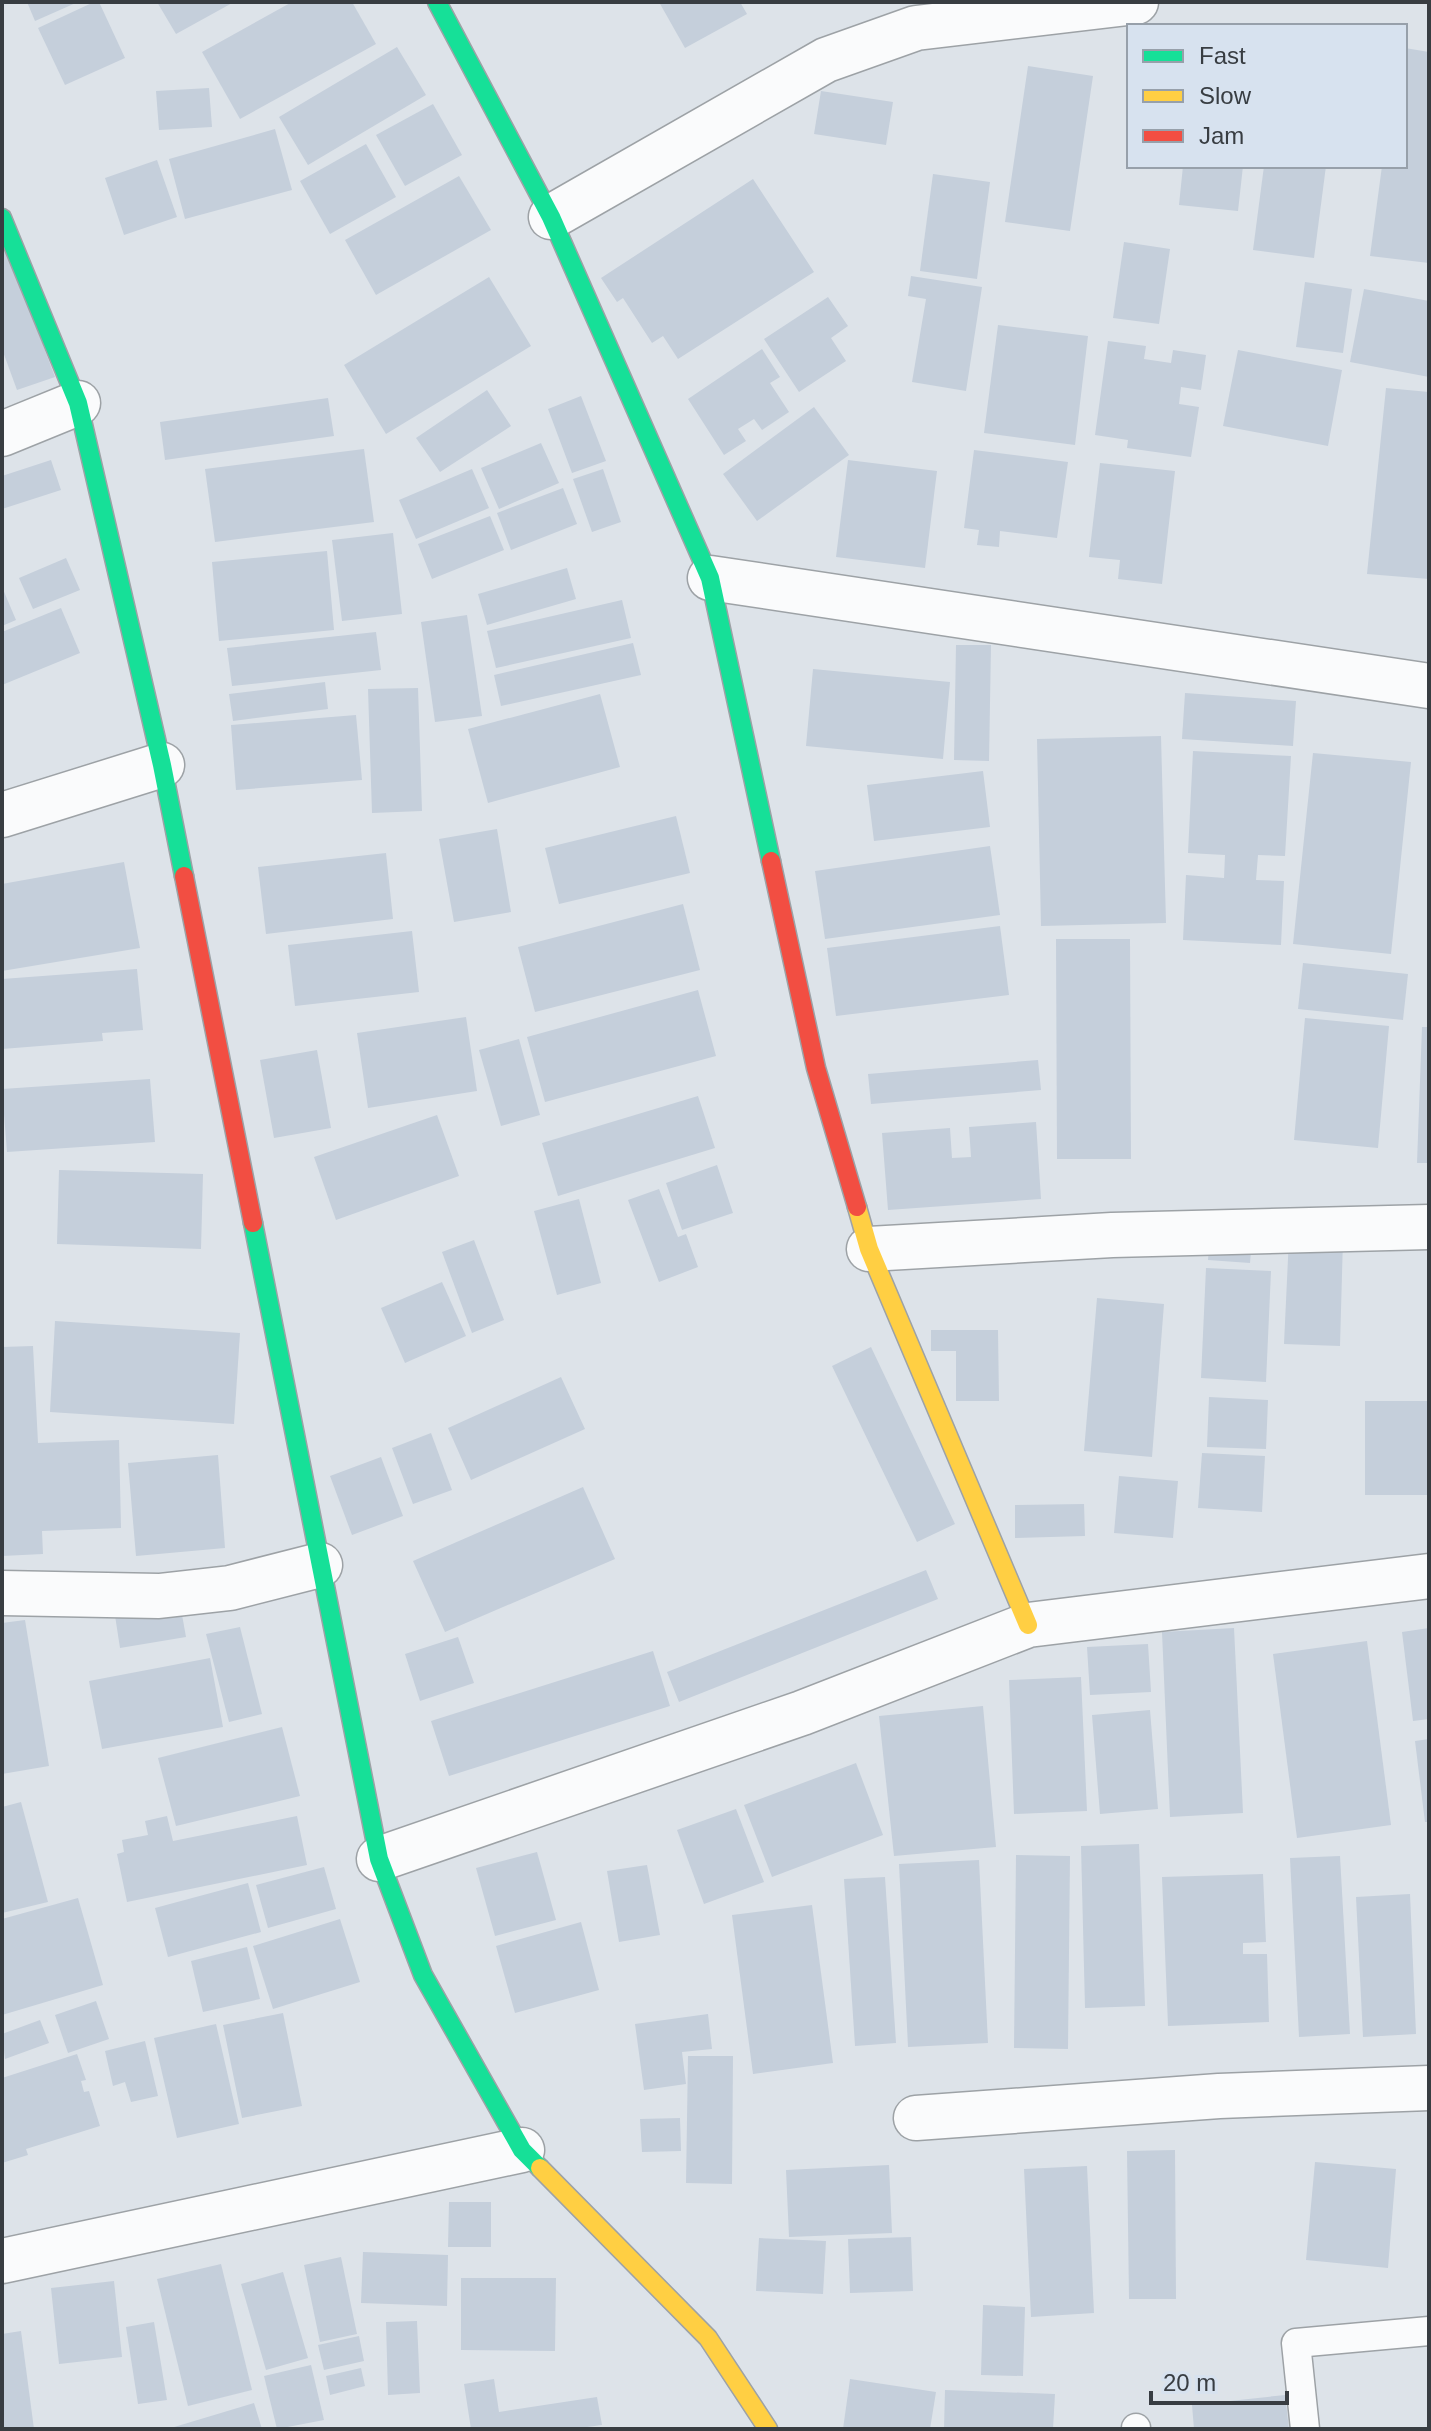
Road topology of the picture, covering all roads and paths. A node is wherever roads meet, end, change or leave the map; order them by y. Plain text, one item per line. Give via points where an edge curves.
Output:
1 (437, 2) edge
2 (1136, 2) edge
3 (551, 217) junction
4 (2, 218) edge
5 (78, 403) junction
6 (2, 434) edge
7 (710, 578) junction
8 (1429, 686) edge
9 (162, 765) junction
10 (2, 815) edge
11 (1429, 1227) edge
12 (869, 1249) junction
13 (320, 1565) junction
14 (1429, 1576) edge
15 (2, 1593) edge
16 (1028, 1625) junction
17 (379, 1859) junction
18 (1429, 2088) edge
19 (916, 2118) dead end
20 (522, 2150) junction
21 (2, 2261) edge
22 (1429, 2331) edge
23 (768, 2429) edge
24 (1305, 2429) edge

1 - 3 street
2 - 3 street via 916,28 826,60
3 - 7 street
4 - 5 street
5 - 6 street
5 - 9 street
7 - 8 street
7 - 12 street via 816,1068
9 - 10 street
9 - 13 street
11 - 12 street via 1112,1235
12 - 16 street
13 - 15 street via 230,1588 159,1596
13 - 17 street
14 - 16 street
16 - 17 street via 802,1713
17 - 20 street via 423,1975
18 - 19 street via 1219,2096
20 - 21 street
20 - 23 street via 708,2338
22 - 24 lane via 1296,2343

